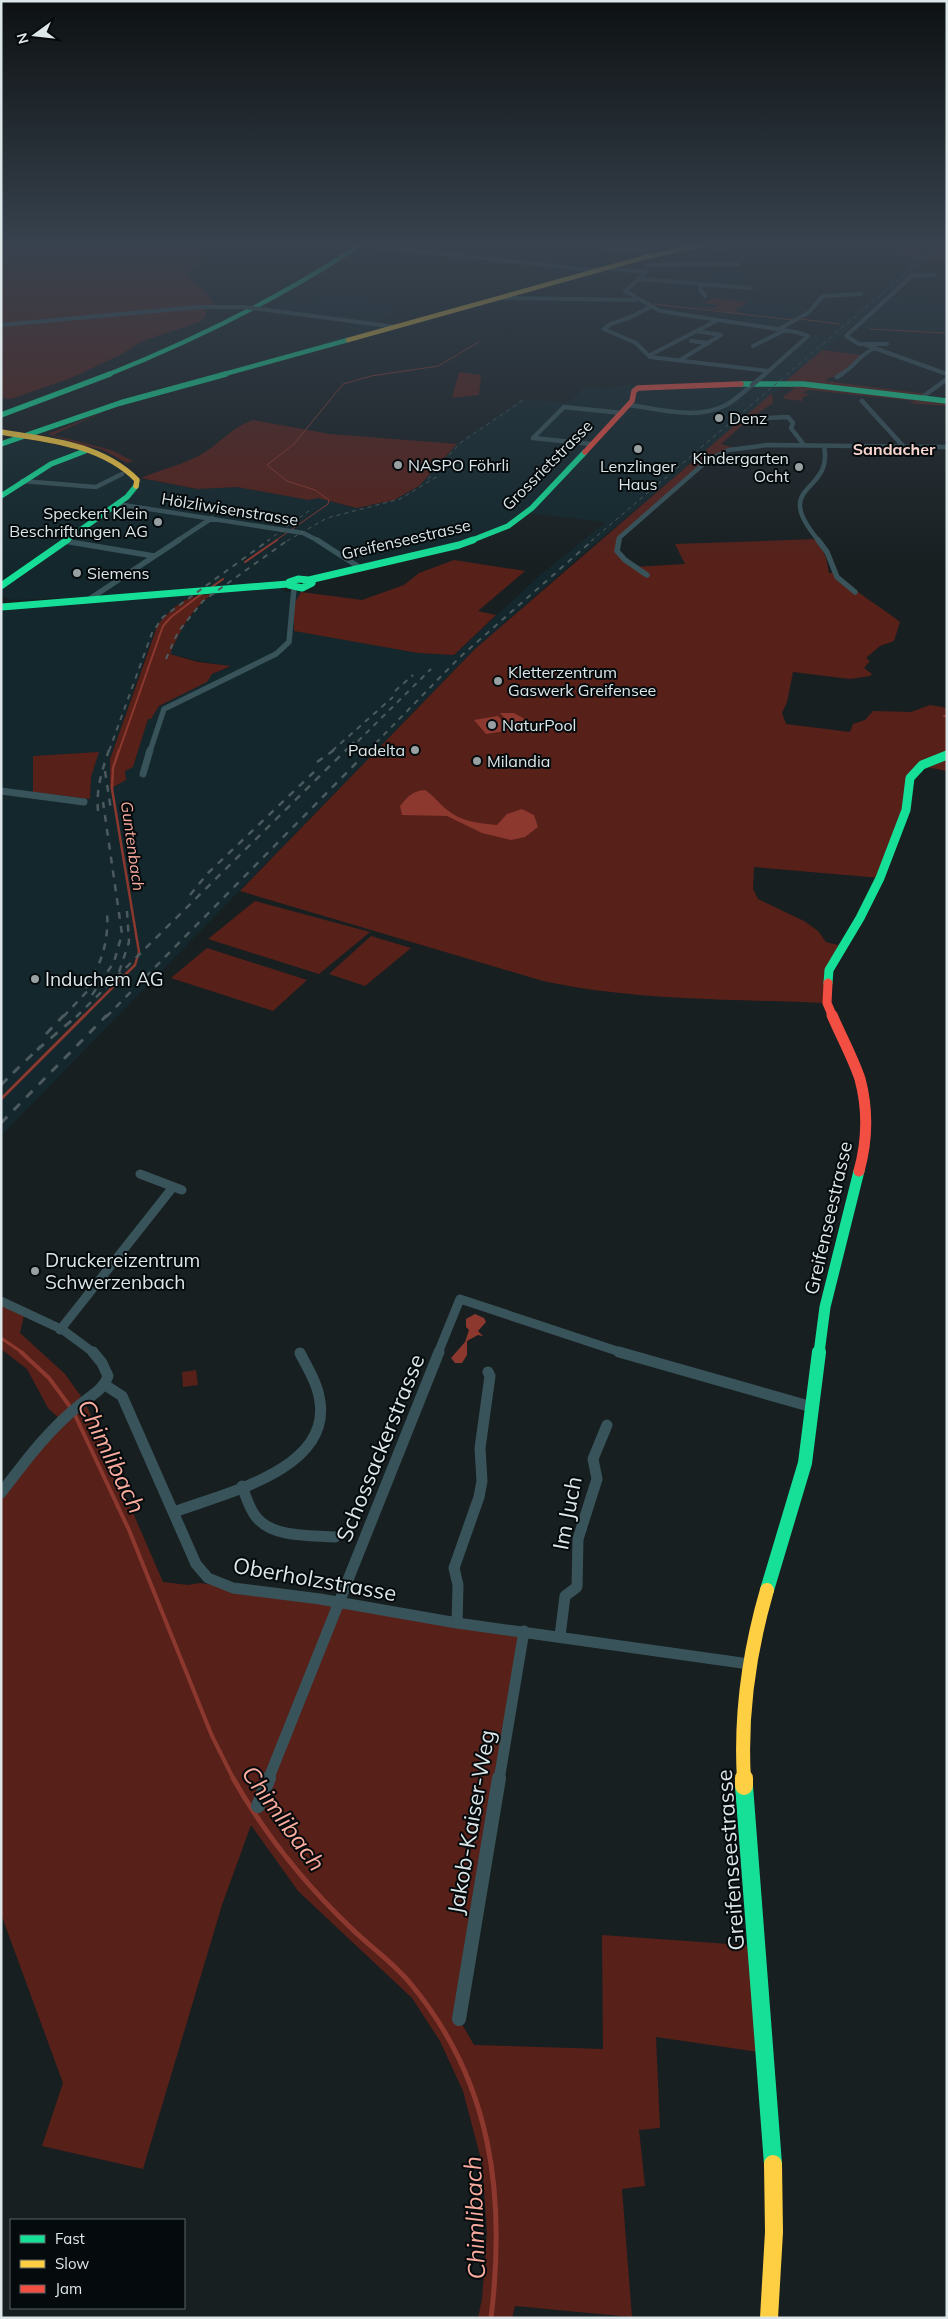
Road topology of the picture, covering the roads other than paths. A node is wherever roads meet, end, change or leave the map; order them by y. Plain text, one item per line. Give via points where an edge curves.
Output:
1 (153, 351) edge
2 (165, 351) edge
3 (309, 351) edge
4 (644, 351) edge
5 (659, 351) edge
6 (695, 351) edge
7 (788, 351) edge
8 (792, 351) edge
9 (869, 351) edge
10 (880, 351) edge
11 (650, 356) junction
12 (680, 360) junction
13 (123, 365) junction
14 (759, 370) junction
15 (768, 371) junction
16 (947, 374) edge
17 (837, 377) dead end
18 (946, 379) edge
19 (87, 383) junction
20 (921, 398) junction
21 (862, 401) dead end
22 (947, 402) edge
23 (1, 405) edge
24 (626, 409) junction
25 (1, 413) edge
26 (766, 418) dead end
27 (1, 421) edge
28 (1, 433) edge
29 (23, 437) junction
30 (591, 444) junction
31 (1, 445) edge
32 (804, 445) junction
33 (824, 446) junction
34 (904, 446) junction
35 (947, 447) edge
36 (86, 450) junction
37 (72, 451) junction
38 (122, 474) dead end
39 (22, 481) junction
40 (1, 496) edge
41 (117, 504) junction
42 (212, 518) junction
43 (509, 525) joint
44 (64, 541) junction
45 (154, 556) junction
46 (359, 567) junction
47 (647, 576) dead end
48 (3, 587) edge
49 (297, 588) junction
50 (855, 592) dead end
51 (85, 600) junction
52 (2, 605) edge
53 (947, 755) edge
54 (143, 774) dead end
55 (1, 791) edge
56 (84, 802) dead end
57 (140, 1174) dead end
58 (1, 1301) edge
59 (60, 1330) junction
60 (300, 1352) dead end
61 (488, 1372) dead end
62 (105, 1385) junction
63 (812, 1407) junction
64 (67, 1415) joint
65 (607, 1424) dead end
66 (242, 1486) junction
67 (1, 1493) edge
68 (174, 1512) junction
69 (335, 1537) dead end
70 (339, 1604) junction
71 (457, 1623) junction
72 (524, 1631) junction
73 (560, 1636) junction
74 (749, 1664) junction
75 (258, 1806) dead end
76 (459, 2019) dead end
77 (769, 2318) edge

1 - 13 main road
2 - 19 main road
3 - 29 main road via 96,411
4 - 11 street
5 - 11 street
6 - 12 street
7 - 14 street
8 - 15 street
9 - 17 street
10 - 16 street
11 - 12 street
12 - 14 street
13 - 23 main road
13 - 25 main road
14 - 15 street
15 - 24 street, bridge via 726,405 712,410
18 - 20 street
19 - 25 main road
19 - 27 main road
20 - 22 main road
20 - 24 main road, Grossrietstrasse via 788,383 646,387 635,389
21 - 34 street
24 - 30 main road, Grossrietstrasse
24 - 30 street via 564,407 532,438
26 - 32 street via 788,417 793,423 791,428
28 - 29 main road
29 - 31 main road
29 - 36 main road
29 - 37 main road
30 - 43 main road, Grossrietstrasse via 532,508
32 - 33 street
32 - 47 street via 741,447 720,452 708,460 618,540 620,555
33 - 34 street
33 - 50 street via 826,467 800,498 798,511 826,550 836,576
34 - 35 street
36 - 37 main road
36 - 41 main road via 122,465 136,478 135,488
37 - 39 main road
38 - 39 street via 96,487
39 - 40 main road
41 - 42 street, Hölzliwisenstrasse
41 - 44 main road
42 - 45 street
42 - 46 street, Hölzliwisenstrasse via 296,531 315,538
43 - 46 main road, Greifenseestrasse via 459,545
44 - 45 street
44 - 48 main road
45 - 51 street
46 - 49 main road, Greifenseestrasse
49 - 51 main road, Greifenseestrasse
49 - 54 street via 291,637 282,650 164,709
51 - 52 main road, Greifenseestrasse
53 - 63 main road, Greifenseestrasse via 920,766 910,778 906,810 880,878 829,970 826,1003 860,1080 866,1127 860,1170 825,1307
55 - 56 street
57 - 59 street via 177,1188
58 - 59 street
59 - 62 street via 101,1360 108,1376
60 - 66 street via 316,1387 321,1409 310,1443 296,1459
61 - 71 street via 480,1448 480,1497 454,1568 458,1585
62 - 64 street
62 - 68 street, Oberholzstrasse via 122,1396
63 - 70 street, Schossackerstrasse via 601,1347 460,1299
63 - 74 main road, Greifenseestrasse via 805,1463 756,1627
64 - 67 street via 40,1442
65 - 73 street, Im Juch via 593,1459 597,1479 578,1539 577,1587 565,1596
66 - 68 street
66 - 69 street via 257,1519 267,1526
68 - 70 street, Oberholzstrasse via 196,1564 208,1578 233,1588
70 - 71 street, Oberholzstrasse
70 - 75 street, Schossackerstrasse
71 - 72 street, Oberholzstrasse
72 - 73 street, Oberholzstrasse
72 - 76 street, Jakob-Kaiser-Weg
73 - 74 street, Oberholzstrasse
74 - 77 main road, Greifenseestrasse via 742,1762 774,2148

